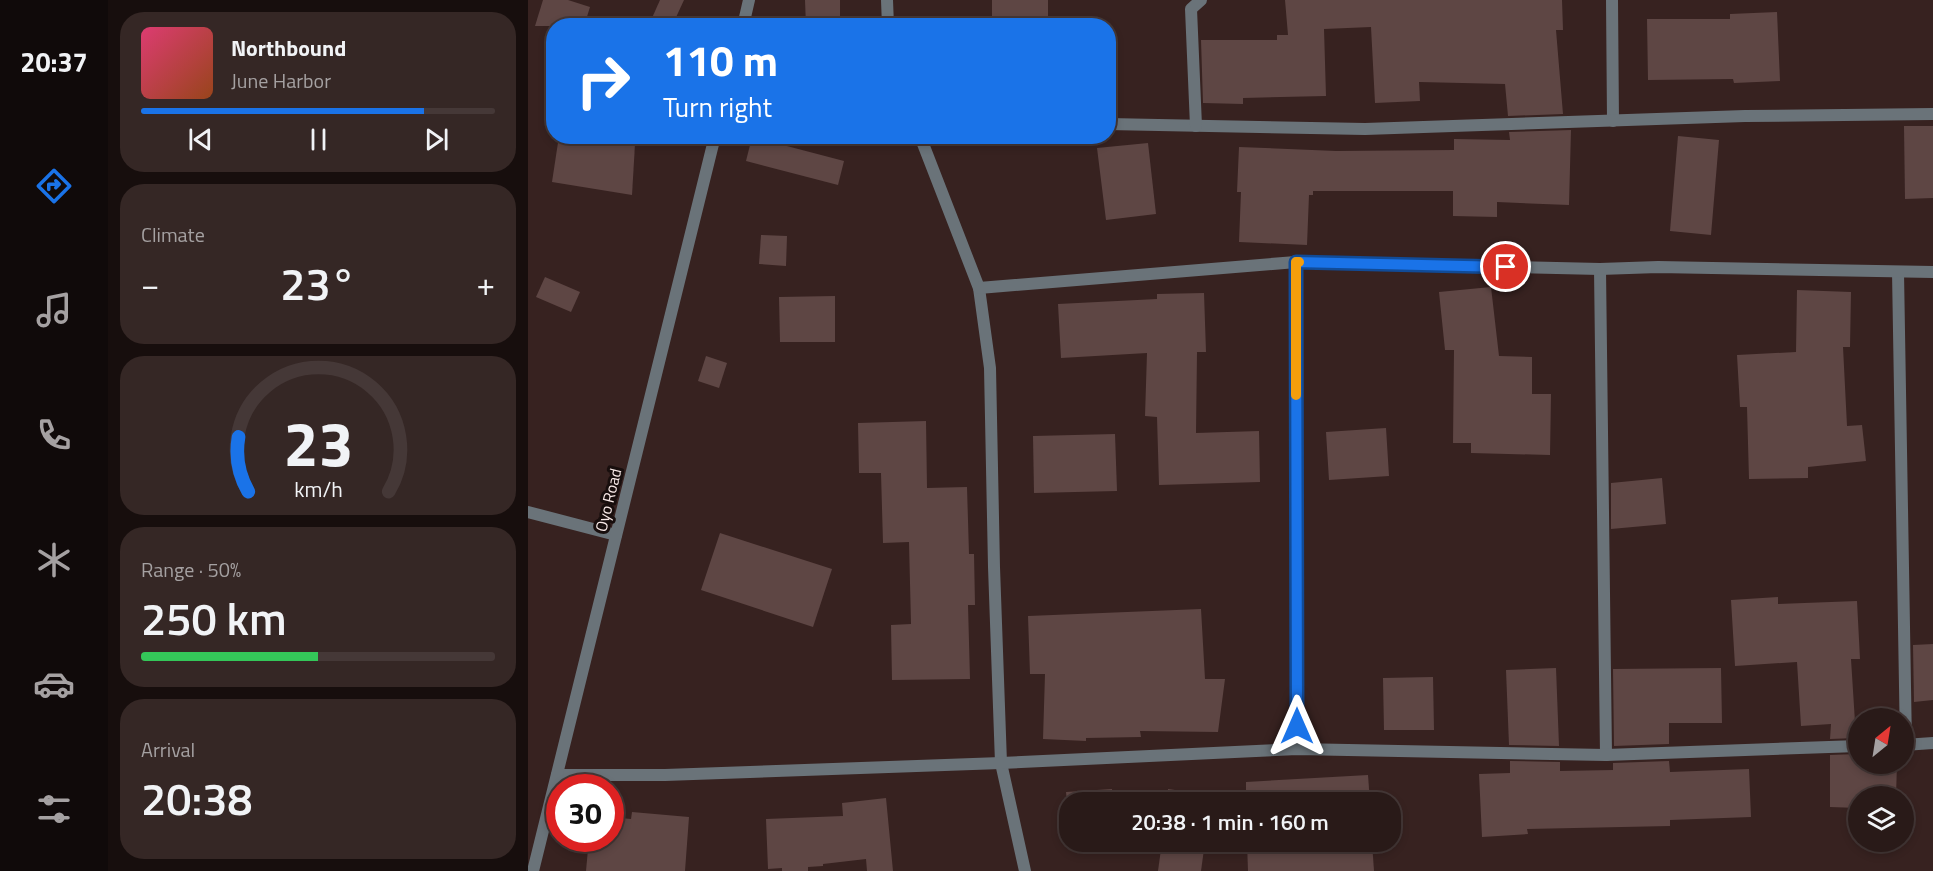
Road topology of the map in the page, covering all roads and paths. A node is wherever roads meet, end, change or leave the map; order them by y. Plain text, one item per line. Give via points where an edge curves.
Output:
1 (749, 0) edge
2 (887, 0) edge
3 (1201, 0) edge
4 (1612, 0) edge
5 (745, 18) edge
6 (888, 18) edge
7 (1933, 114) edge
8 (1613, 120) junction
9 (1116, 124) edge
10 (1196, 126) junction
11 (713, 144) edge
12 (924, 144) edge
13 (1296, 262) junction
14 (1600, 269) junction
15 (1899, 272) junction
16 (1933, 272) edge
17 (979, 288) junction
18 (528, 512) edge
19 (616, 535) junction
20 (1905, 708) edge
21 (1933, 743) edge
22 (1914, 744) edge
23 (1848, 746) edge
24 (1297, 749) junction
25 (1606, 754) junction
26 (1001, 764) junction
27 (557, 774) edge
28 (624, 775) edge
29 (546, 819) edge
30 (533, 871) edge
31 (1025, 871) edge

1 - 5 street
2 - 6 street
3 - 10 street via 1191,9
4 - 8 street
7 - 8 street
8 - 10 street via 1365,129
9 - 10 street
11 - 19 street, Oyo Road
12 - 17 street
13 - 14 street
13 - 17 street
13 - 24 street
14 - 15 street
14 - 25 street
15 - 16 street
15 - 20 street
17 - 26 street via 990,368
18 - 19 street
19 - 27 street, Oyo Road
21 - 22 street
23 - 25 street
24 - 25 street
24 - 26 street
26 - 28 street
26 - 31 street
29 - 30 street, Oyo Road

